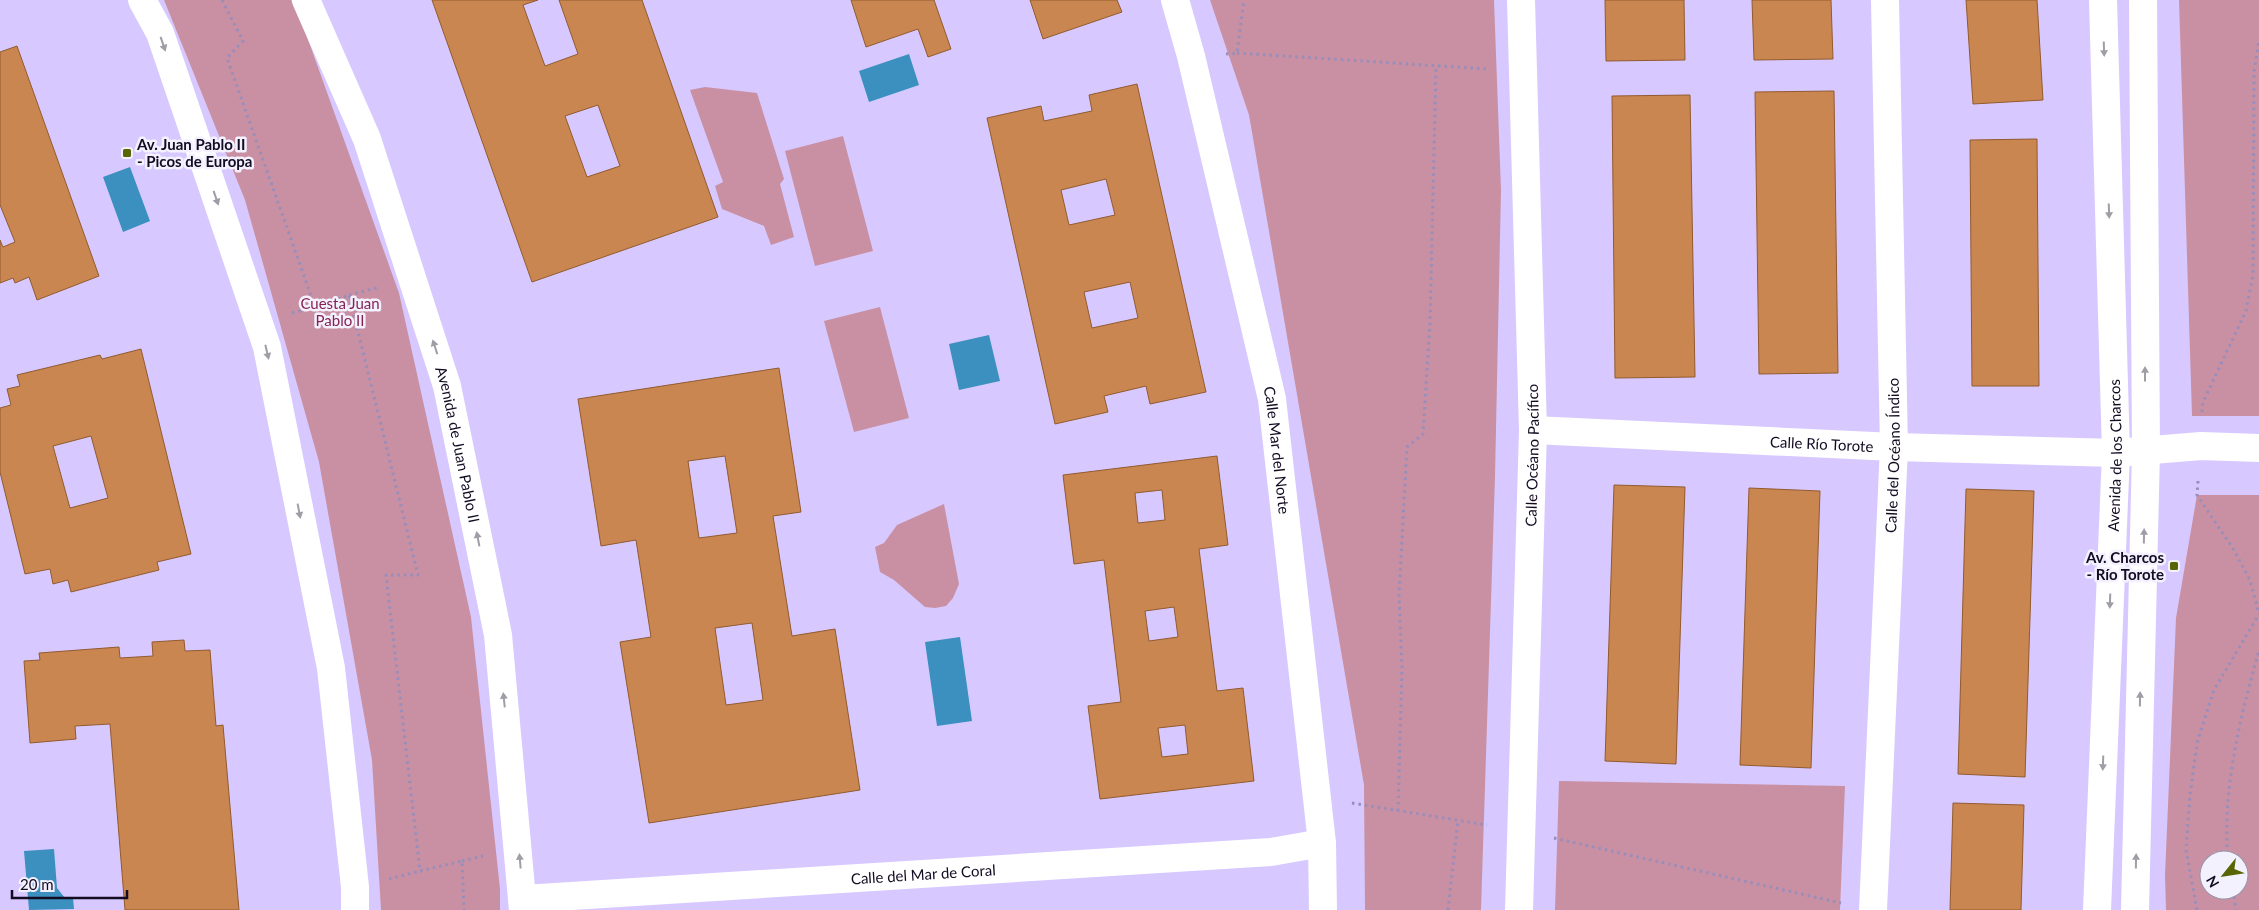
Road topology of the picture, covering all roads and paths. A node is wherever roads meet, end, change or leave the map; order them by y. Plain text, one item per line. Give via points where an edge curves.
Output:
1 (142, 0) edge
2 (222, 0) edge
3 (306, 0) edge
4 (1175, 0) edge
5 (1244, 0) edge
6 (1521, 0) edge
7 (1885, 0) edge
8 (2103, 0) edge
9 (2143, 0) edge
10 (2259, 40) edge
11 (1237, 53) junction
12 (1191, 56) junction
13 (1436, 66) junction
14 (1523, 71) junction
15 (386, 285) dead end
16 (349, 295) junction
17 (315, 306) junction
18 (288, 314) dead end
19 (1533, 430) junction
20 (2201, 446) junction
21 (1894, 447) junction
22 (2259, 448) edge
23 (2146, 451) junction
24 (2116, 453) junction
25 (2259, 614) edge
26 (2259, 650) edge
27 (1317, 798) junction
28 (1398, 811) junction
29 (1458, 820) junction
30 (1522, 830) junction
31 (1322, 843) junction
32 (2228, 850) edge
33 (1843, 903) dead end
34 (524, 905) edge
35 (355, 910) edge
36 (464, 910) edge
37 (1323, 910) edge
38 (1448, 910) edge
39 (1520, 910) edge
40 (1873, 910) edge
41 (2097, 910) edge
42 (2135, 910) edge
43 (2197, 910) edge

1 -> 35 street via 160,33 267,347 331,668
2 - 17 path via 243,41 227,58
34 -> 3 street, Avenida de Juan Pablo II via 498,635 447,386 367,139
4 - 12 street, Calle Mar del Norte
5 - 11 path
6 - 14 street, Calle Océano Pacífico
7 - 21 street, Calle del Océano Índico
8 -> 24 street, Avenida de los Charcos
23 -> 9 street, Avenida de los Charcos
10 - 20 path via 2254,72 2253,274 2246,311 2203,402
11 - 12 path
11 - 13 path
12 - 27 street, Calle Mar del Norte via 1272,400
13 - 14 path
13 - 28 path via 1430,323 1423,434 1407,447 1402,528
14 - 19 street, Calle Océano Pacífico
15 - 16 path
16 - 17 path
16 - 36 path via 418,575 386,575 420,871 462,861
17 - 18 path
19 - 21 street, Calle Río Torote
19 - 30 street, Calle Océano Pacífico
20 - 22 street, Calle Río Torote
20 - 23 street, Calle Río Torote
20 - 25 path via 2197,495 2250,580
21 - 24 street, Calle Río Torote
21 - 40 street, Calle del Océano Índico
23 - 24 street, Calle Río Torote
42 -> 23 street, Avenida de los Charcos
24 -> 41 street, Avenida de los Charcos
25 - 43 path via 2214,690 2197,744 2186,850
26 - 32 path via 2240,716 2228,784
27 - 28 path
27 - 31 street, Calle Mar del Norte
28 - 29 path
29 - 30 path
29 - 38 path
30 - 33 path
30 - 39 street, Calle Océano Pacífico
31 - 34 street, Calle del Mar de Coral via 1271,852
31 - 37 street, Calle Mar del Norte

